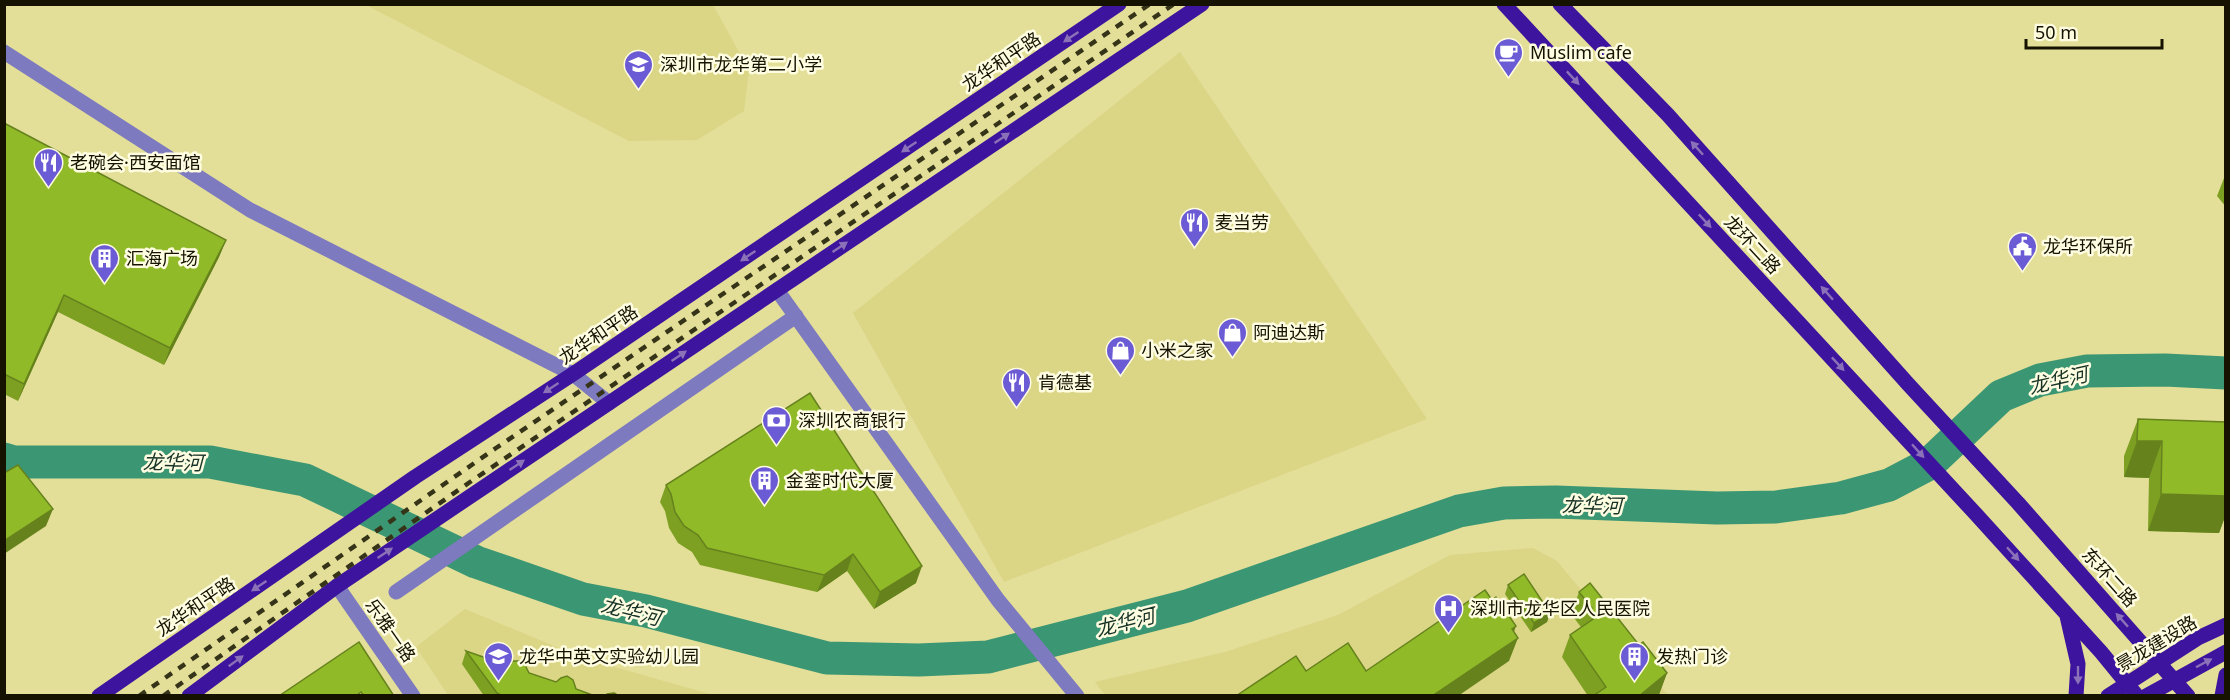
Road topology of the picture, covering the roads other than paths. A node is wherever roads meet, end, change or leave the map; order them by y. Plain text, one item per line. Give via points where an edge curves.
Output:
1 (1119, 4) edge
2 (1202, 4) edge
3 (1504, 4) edge
4 (1560, 4) edge
5 (4, 52) edge
6 (777, 290) junction
7 (796, 316) junction
8 (573, 374) junction
9 (609, 403) junction
10 (2001, 485) joint
11 (337, 586) junction
12 (396, 592) dead end
13 (2066, 614) junction
14 (2226, 625) edge
15 (2226, 652) edge
16 (2160, 662) junction
17 (2226, 675) edge
18 (2175, 679) junction
19 (2127, 683) junction
20 (1074, 692) edge
21 (99, 696) edge
22 (189, 696) edge
23 (412, 696) edge
24 (2076, 696) edge
25 (2108, 696) edge
26 (2137, 696) edge
27 (2146, 696) edge
28 (2188, 696) edge
29 (2222, 696) edge

1 -> 8 main road, 龙华和平路
6 -> 2 main road
3 -> 13 main road, 龙环二路
10 -> 4 main road, 龙环二路 via 1668,115
5 - 8 street via 250,210
6 - 7 street
9 -> 6 main road
7 - 12 street
7 - 20 street via 998,600
8 - 9 street
8 -> 21 main road, 龙华和平路 via 415,477
11 -> 9 main road
16 -> 10 main road, 东环二路
22 -> 11 main road
11 - 23 street, 乐雅一路
13 - 19 main road
13 -> 24 main road via 2078,664
14 - 16 main road, 景龙建设路
18 -> 15 main road
16 - 18 main road, 东环二路
16 - 19 main road, 景龙建设路
17 - 29 main road
18 - 27 main road
18 - 28 main road, 东环二路
19 - 25 main road, 景龙建设路
19 - 26 main road

